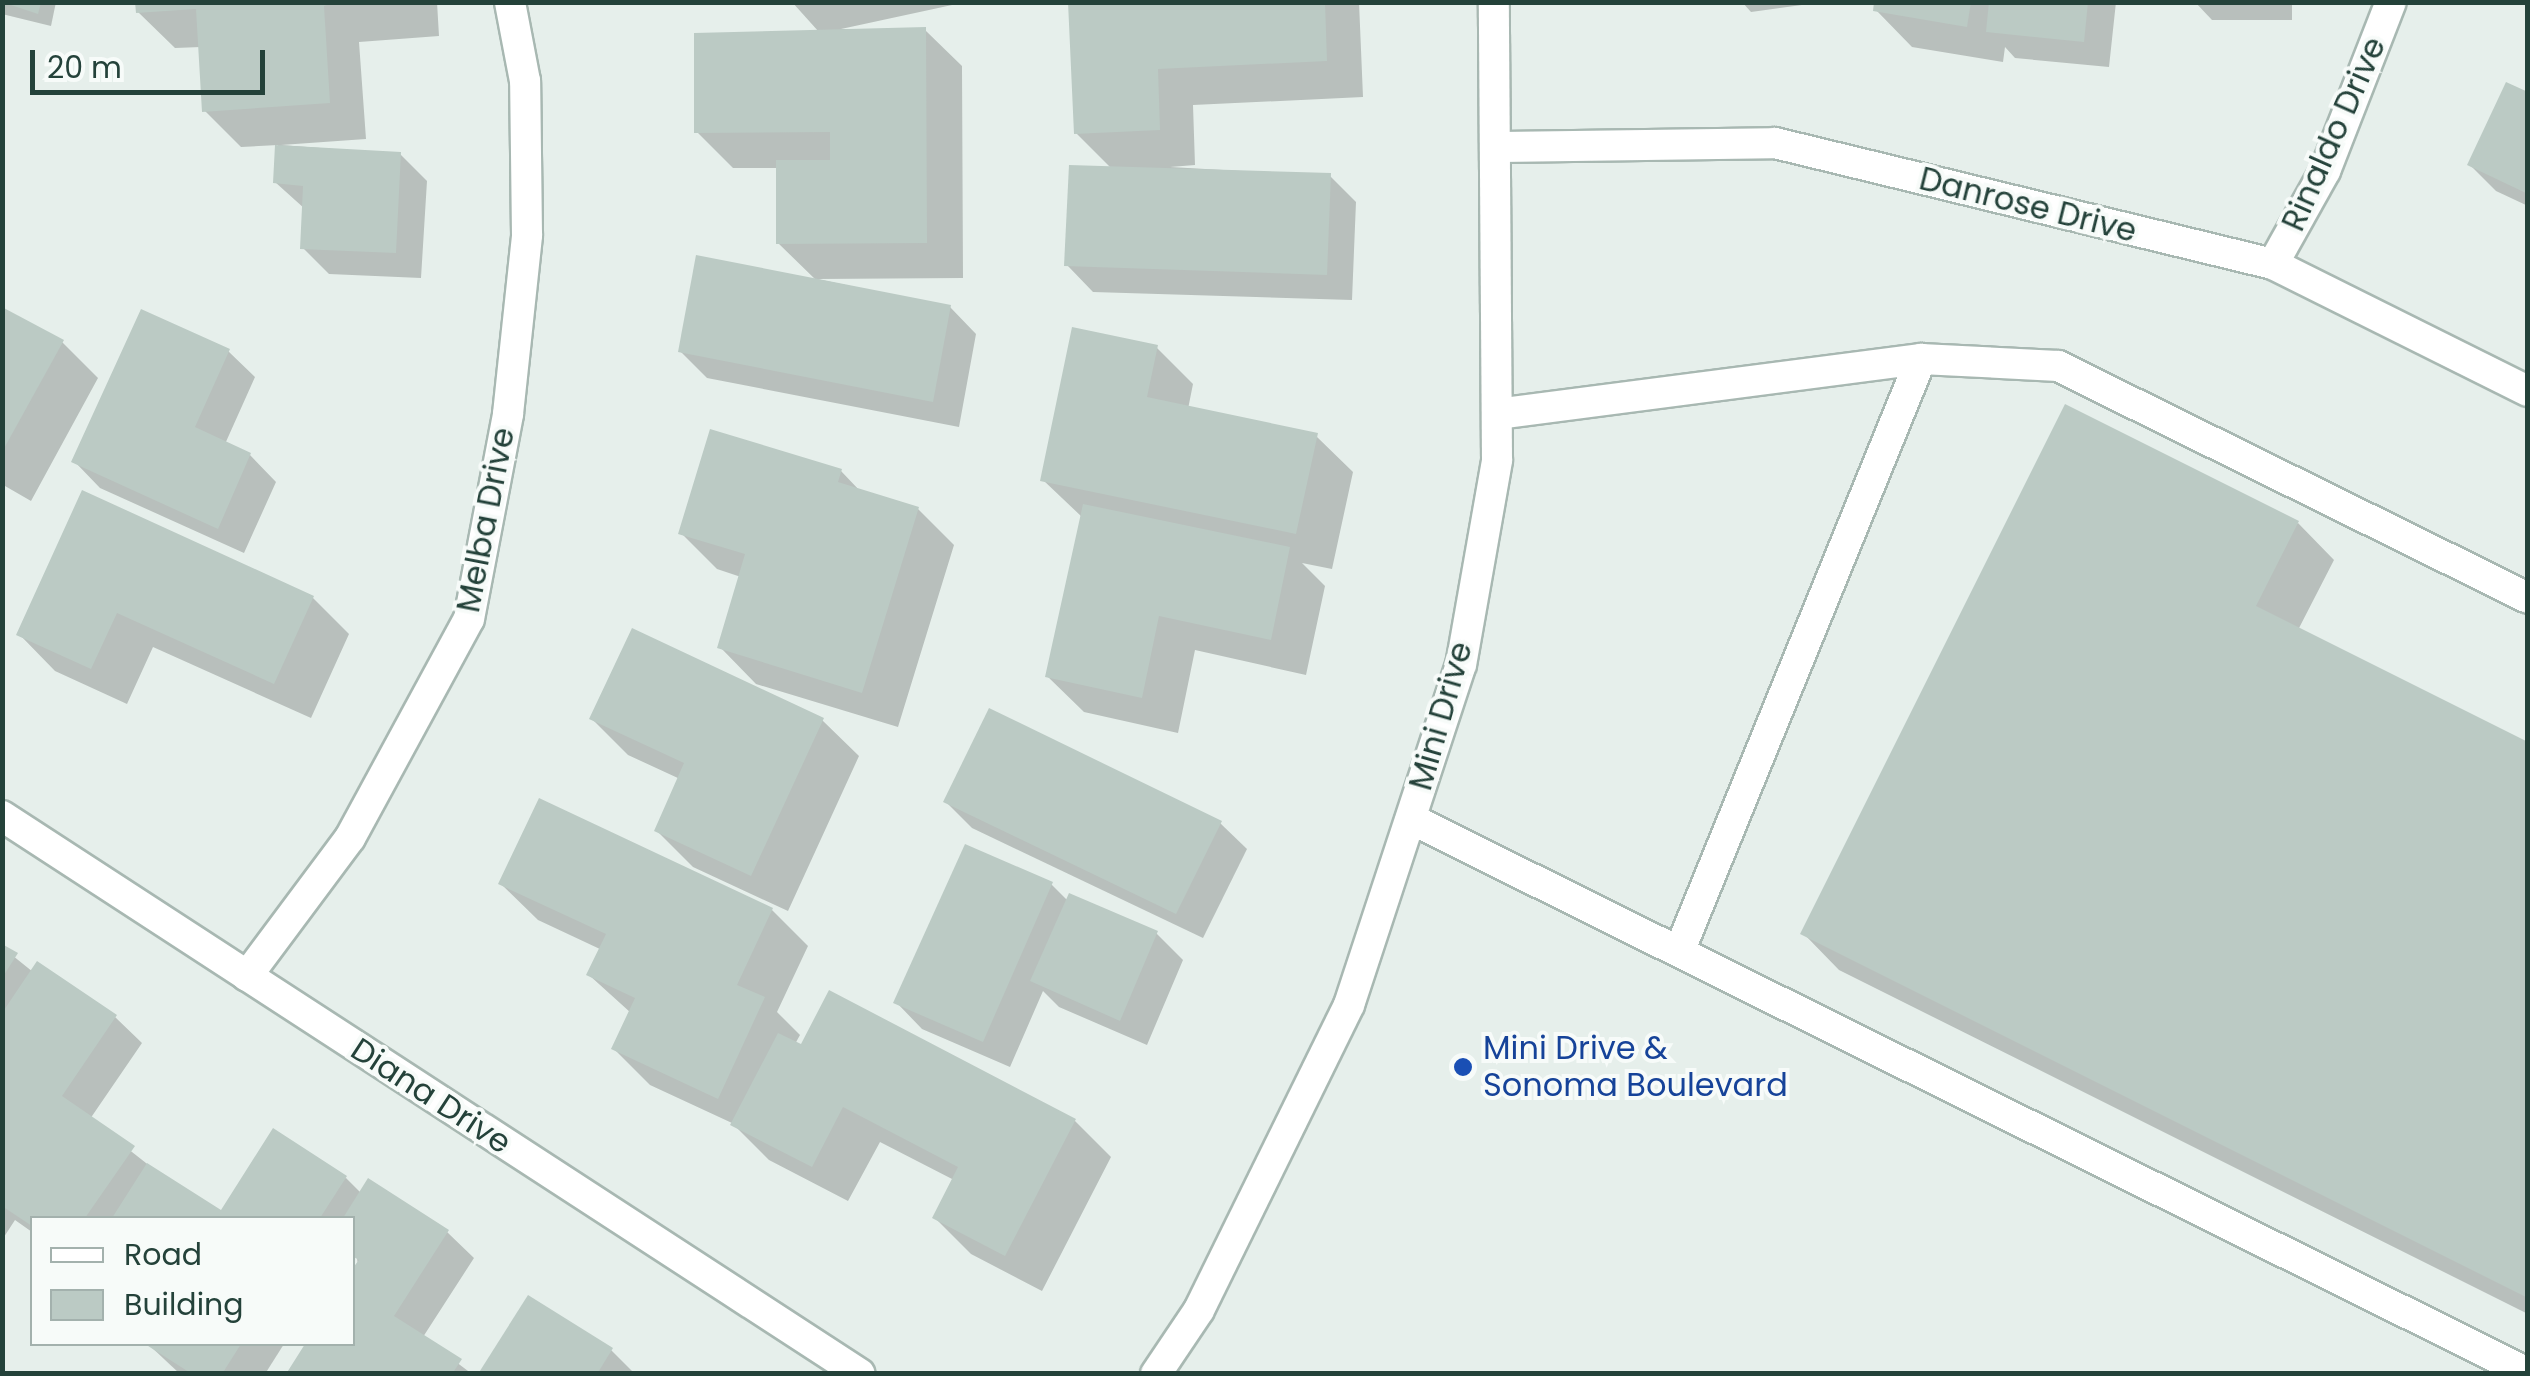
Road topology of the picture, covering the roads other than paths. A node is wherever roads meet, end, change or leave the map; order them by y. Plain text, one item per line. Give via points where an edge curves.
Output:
1 (510, 2) edge
2 (1494, 2) edge
3 (2391, 2) edge
4 (1498, 147) junction
5 (2274, 264) junction
6 (1922, 359) junction
7 (2528, 391) edge
8 (1497, 414) junction
9 (2528, 598) edge
10 (2, 816) edge
11 (1410, 819) junction
12 (1679, 952) junction
13 (247, 976) junction
14 (2528, 1373) edge
15 (860, 1374) edge
16 (1156, 1374) edge

1 - 13 street, Melba Drive via 525,81 527,235 508,414 469,619 350,838
2 - 4 street, Mini Drive
3 - 5 street, Rinaldo Drive via 2325,171
4 - 5 street, Danrose Drive via 1775,143
4 - 8 street, Mini Drive
5 - 7 street, Danrose Drive
6 - 8 street
6 - 9 street via 2058,366
6 - 12 street
8 - 11 street, Mini Drive via 1497,460 1461,665
10 - 13 street, Diana Drive
11 - 12 street
11 - 16 street, Mini Drive via 1349,1005 1199,1310
12 - 14 street
13 - 15 street, Diana Drive

